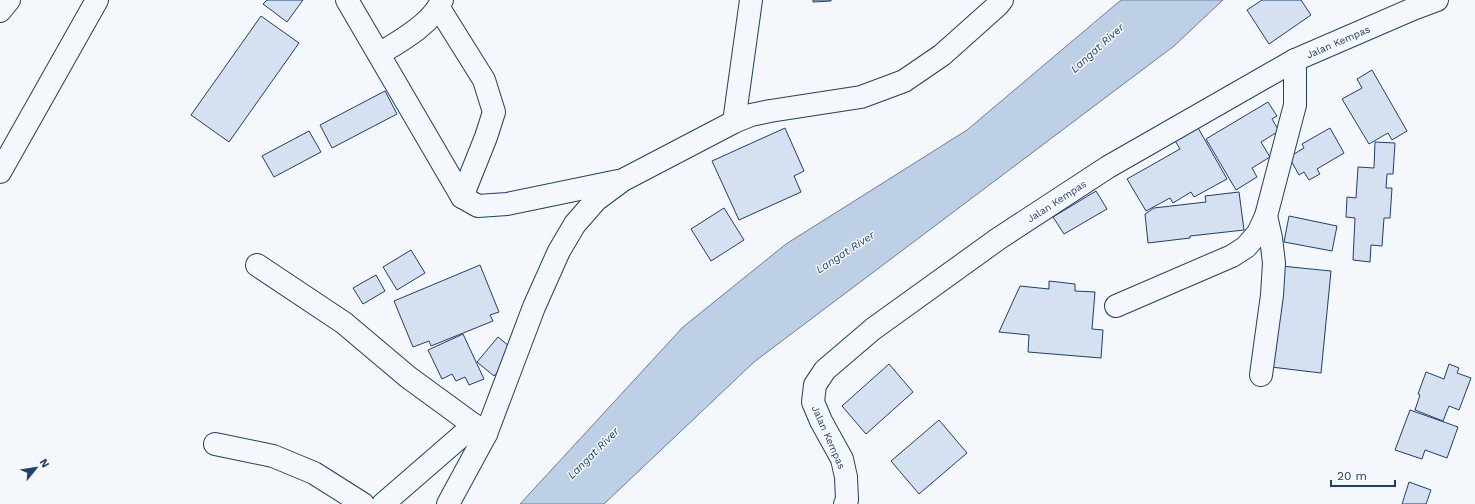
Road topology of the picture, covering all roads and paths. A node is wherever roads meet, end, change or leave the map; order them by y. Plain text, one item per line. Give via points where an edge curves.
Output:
1 (9, 0) edge
2 (96, 0) edge
3 (347, 0) edge
4 (751, 0) edge
5 (1002, 0) edge
6 (1437, 0) edge
7 (440, 4) edge
8 (0, 11) edge
9 (379, 54) junction
10 (1295, 60) junction
11 (734, 122) junction
12 (0, 172) edge
13 (623, 180) junction
14 (462, 197) junction
15 (1266, 216) junction
16 (256, 265) dead end
17 (1116, 306) dead end
18 (1261, 375) dead end
19 (480, 429) junction
20 (215, 444) dead end
21 (363, 504) edge
22 (383, 504) edge
23 (448, 504) edge
24 (845, 504) edge

1 - 8 main road
2 - 12 main road
3 - 9 main road
4 - 11 main road
5 - 11 main road via 942,55 904,81 861,97 770,111
6 - 10 main road, Jalan Kempas
7 - 9 main road via 410,35
7 - 14 main road via 484,80 494,112
9 - 14 main road
10 - 15 main road via 1294,105
10 - 24 main road, Jalan Kempas via 1115,163 998,239 873,329 825,370 815,385 813,402 842,459 846,477
11 - 13 main road
13 - 14 main road via 507,204 478,206
13 - 19 main road via 596,200 575,224 559,251
15 - 17 main road via 1258,233 1246,247 1232,256
15 - 18 main road via 1274,263
16 - 19 main road via 344,323 408,376
19 - 22 main road
19 - 23 main road
20 - 21 main road via 273,456 314,473

